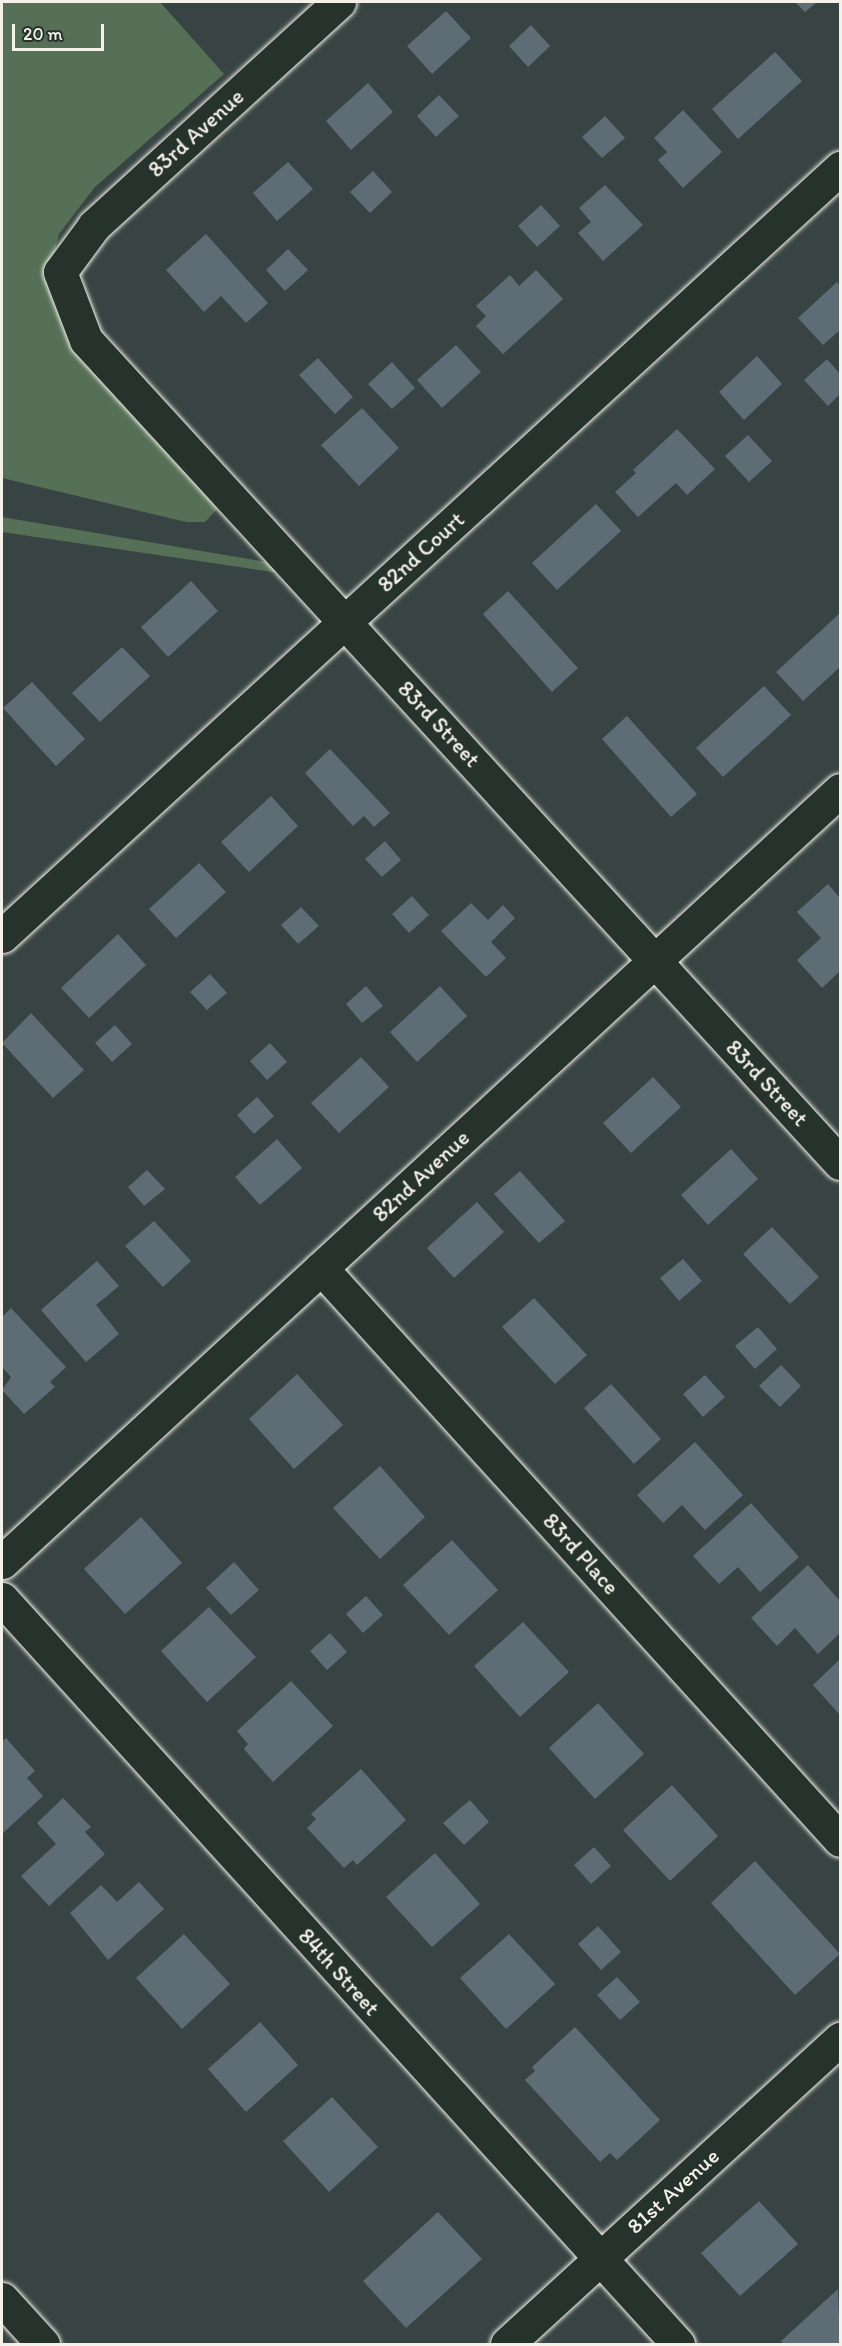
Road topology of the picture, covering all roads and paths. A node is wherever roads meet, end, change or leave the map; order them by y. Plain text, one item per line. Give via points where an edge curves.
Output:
1 (339, 2) edge
2 (840, 168) edge
3 (60, 272) joint
4 (345, 622) junction
5 (840, 790) edge
6 (2, 936) edge
7 (655, 960) junction
8 (840, 1163) edge
9 (321, 1268) junction
10 (2, 1562) edge
11 (2, 1599) edge
12 (840, 1840) edge
13 (840, 2039) edge
14 (599, 2259) junction
15 (2, 2299) edge
16 (43, 2344) edge
17 (507, 2344) edge
18 (678, 2344) edge

1 - 3 street, 83rd Avenue via 94,226
2 - 4 street, 82nd Court
3 - 4 street, 83rd Street via 86,340
4 - 6 street, 82nd Court
4 - 7 street, 83rd Street
5 - 7 street, 82nd Avenue
7 - 8 street, 83rd Street
7 - 9 street, 82nd Avenue
9 - 10 street, 82nd Avenue
9 - 12 street, 83rd Place
11 - 14 street, 84th Street
13 - 14 street, 81st Avenue
14 - 17 street, 81st Avenue
14 - 18 street, 84th Street
15 - 16 street

